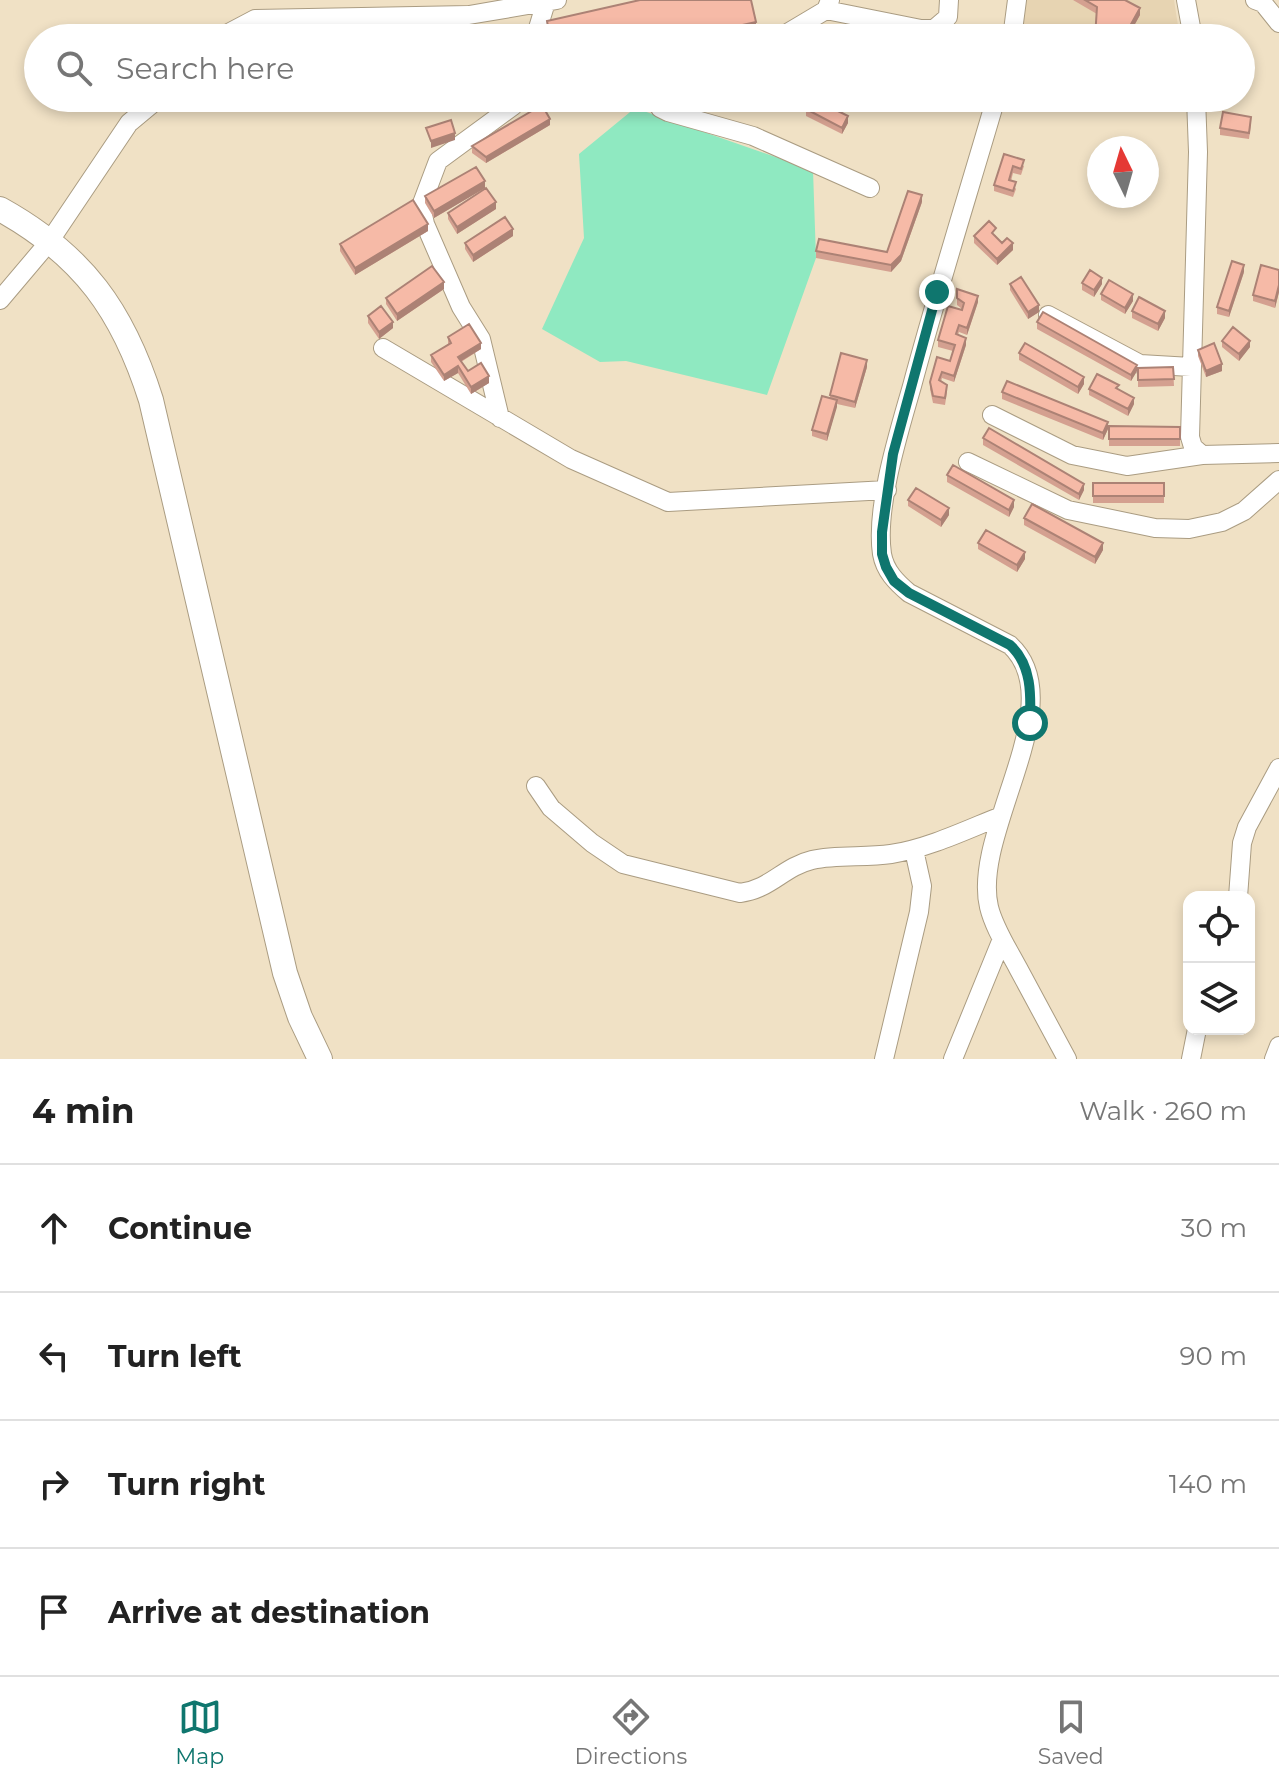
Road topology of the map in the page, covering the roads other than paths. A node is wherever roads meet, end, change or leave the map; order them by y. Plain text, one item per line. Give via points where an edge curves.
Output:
1 (949, 0) edge
2 (1017, 0) edge
3 (1186, 0) edge
4 (1255, 0) edge
5 (551, 1) edge
6 (828, 5) edge
7 (1279, 23) edge
8 (246, 24) edge
9 (541, 24) edge
10 (800, 24) edge
11 (902, 24) edge
12 (940, 24) edge
13 (1014, 24) edge
14 (1190, 24) edge
15 (142, 112) edge
16 (505, 112) edge
17 (668, 112) edge
18 (992, 112) edge
19 (1197, 112) edge
20 (870, 188) dead end
21 (0, 209) edge
22 (49, 242) junction
23 (0, 300) edge
24 (1048, 315) edge
25 (383, 348) dead end
26 (1191, 367) junction
27 (992, 415) dead end
28 (500, 418) junction
29 (1279, 453) edge
30 (1202, 455) junction
31 (968, 462) dead end
32 (1279, 480) edge
33 (887, 490) junction
34 (1276, 780) edge
35 (536, 786) dead end
36 (1001, 816) junction
37 (914, 850) junction
38 (1238, 891) edge
39 (1002, 939) junction
40 (1196, 1035) edge
41 (1279, 1046) edge
42 (320, 1059) edge
43 (884, 1059) edge
44 (953, 1059) edge
45 (1067, 1059) edge
46 (1191, 1059) edge
47 (1274, 1059) edge

1 - 12 street via 948,17
2 - 13 street
3 - 14 street
4 - 7 street
5 - 8 street via 469,15 255,19
5 - 9 street
6 - 10 street
6 - 11 street
15 - 22 street via 129,123
16 - 28 street via 438,161 421,206 461,307 481,339
17 - 20 street via 753,136
18 - 33 street via 937,292
19 - 26 street
21 - 22 main road
22 - 23 street
22 - 42 main road via 96,286 139,362 285,973
24 - 26 street via 1140,364
25 - 28 street
26 - 30 street via 1190,437
27 - 30 street via 1072,455 1127,466
28 - 33 street via 571,459 668,502
29 - 30 street
31 - 32 street via 1068,510 1155,528 1189,529 1222,522 1244,511
33 - 36 street via 882,554 894,581 1010,645 1027,672 1030,723
34 - 38 street via 1247,827
35 - 37 street via 551,808 623,864 740,893 757,891 811,860
36 - 37 street
36 - 39 street via 987,877 989,907
37 - 43 street via 922,886 919,912
39 - 44 street
39 - 45 street
40 - 46 street
41 - 47 street

